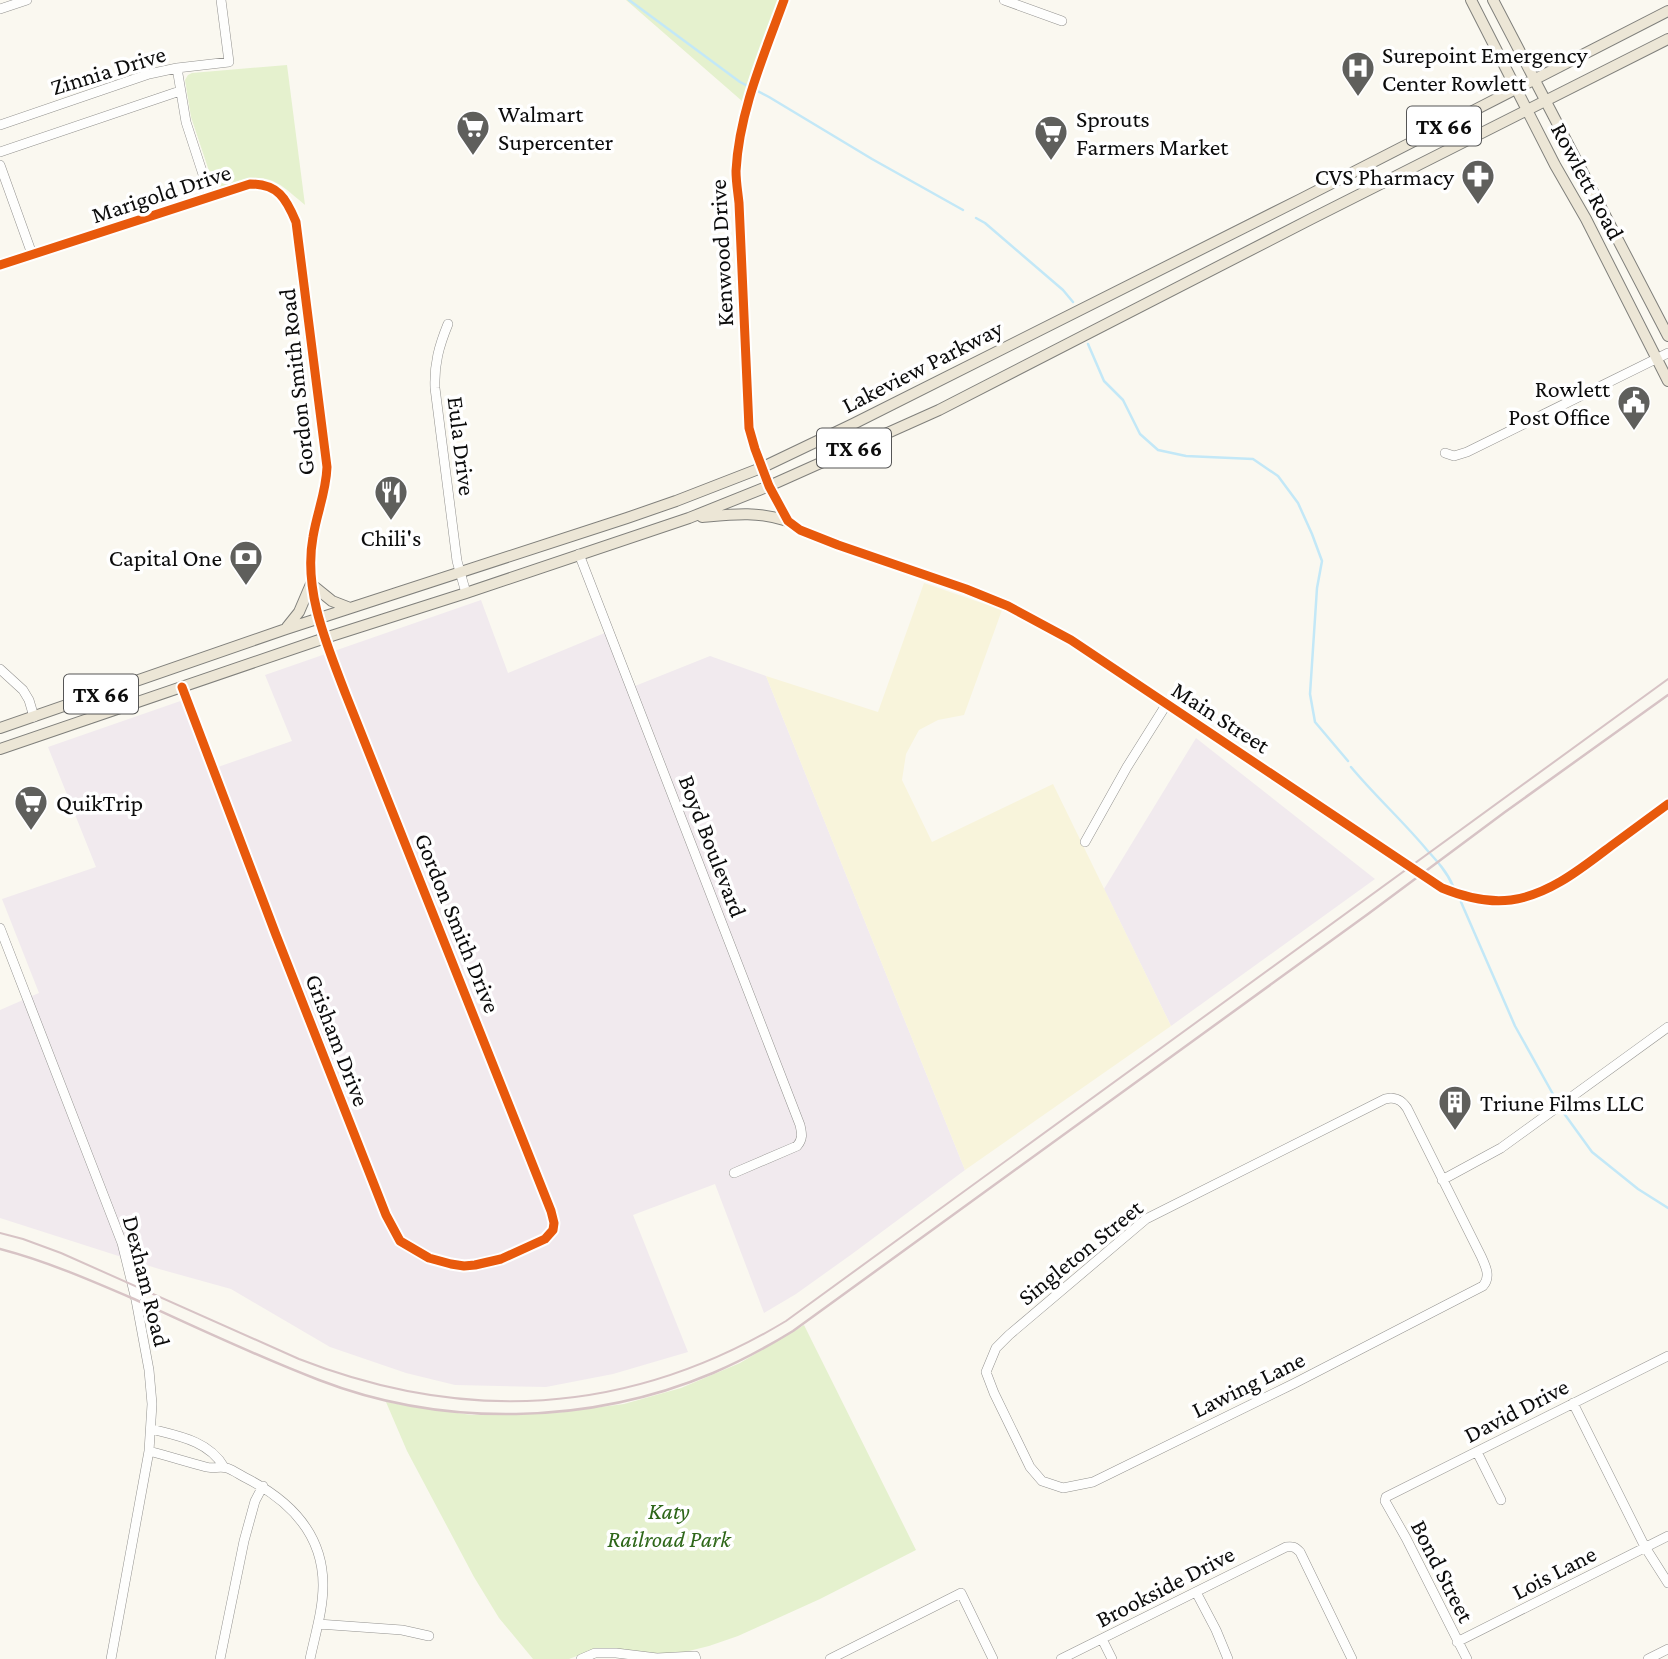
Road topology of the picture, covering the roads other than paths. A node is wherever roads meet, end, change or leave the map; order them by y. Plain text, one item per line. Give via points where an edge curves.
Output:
1 (27, 0) edge
2 (221, 0) edge
3 (784, 0) edge
4 (1004, 0) edge
5 (1471, 0) edge
6 (1493, 0) edge
7 (0, 9) edge
8 (1668, 11) edge
9 (1062, 21) dead end
10 (1668, 38) edge
11 (177, 68) junction
12 (1534, 79) junction
13 (1517, 88) junction
14 (180, 90) junction
15 (1545, 100) junction
16 (1527, 110) junction
17 (0, 125) edge
18 (0, 152) edge
19 (0, 165) edge
20 (1320, 190) junction
21 (210, 196) junction
22 (1331, 209) junction
23 (299, 244) joint
24 (32, 254) junction
25 (0, 265) edge
26 (1167, 266) junction
27 (1178, 287) junction
28 (448, 324) dead end
29 (1668, 336) edge
30 (1668, 354) edge
31 (987, 357) junction
32 (1657, 359) junction
33 (998, 379) junction
34 (1668, 381) edge
35 (1445, 453) dead end
36 (761, 468) junction
37 (769, 486) junction
38 (689, 518) junction
39 (788, 521) junction
40 (578, 534) junction
41 (564, 538) junction
42 (579, 554) junction
43 (460, 574) junction
44 (311, 584) junction
45 (466, 593) junction
46 (351, 608) junction
47 (319, 618) junction
48 (286, 629) junction
49 (325, 638) junction
50 (176, 668) junction
51 (0, 669) edge
52 (182, 687) junction
53 (1166, 705) junction
54 (34, 717) junction
55 (0, 728) edge
56 (0, 749) edge
57 (1668, 804) edge
58 (1085, 842) dead end
59 (0, 928) edge
60 (1668, 1027) edge
61 (734, 1173) dead end
62 (1443, 1180) junction
63 (554, 1223) joint
64 (1668, 1356) edge
65 (1573, 1403) junction
66 (151, 1429) junction
67 (149, 1451) junction
68 (1477, 1452) junction
69 (224, 1467) junction
70 (1030, 1467) joint
71 (263, 1486) junction
72 (1501, 1500) dead end
73 (1385, 1501) joint
74 (1668, 1536) edge
75 (1645, 1548) junction
76 (1668, 1583) edge
77 (1196, 1592) junction
78 (318, 1623) junction
79 (429, 1636) dead end
80 (1102, 1639) junction
81 (1457, 1642) junction
82 (1668, 1649) edge
83 (695, 1658) edge
84 (111, 1659) edge
85 (220, 1659) edge
86 (310, 1659) edge
87 (581, 1659) edge
88 (830, 1659) edge
89 (993, 1659) edge
90 (1061, 1659) edge
91 (1112, 1659) edge
92 (1228, 1659) edge
93 (1352, 1659) edge
94 (1467, 1659) edge
95 (1648, 1659) edge

1 - 7 street
2 - 11 street, Zinnia Drive via 229,62
3 - 36 street, Kenwood Drive via 749,104 736,175 749,428
4 - 9 street
5 - 13 main road, Rowlett Road
6 - 12 main road, Rowlett Road
8 - 12 main road, Lakeview Parkway / TX 66
10 - 15 main road, Lakeview Parkway / TX 66
11 - 14 street
11 - 17 street, Zinnia Drive
12 - 13 main road, Lakeview Parkway / TX 66
12 - 15 main road, Rowlett Road
13 - 16 main road, Rowlett Road
13 - 20 main road, Lakeview Parkway / TX 66
14 - 18 street
14 - 21 street
15 - 16 main road, Lakeview Parkway / TX 66
15 - 29 main road, Rowlett Road
16 - 22 main road, Lakeview Parkway / TX 66
16 - 32 main road, Rowlett Road
19 - 24 street
20 - 22 main road
20 - 26 main road, Lakeview Parkway / TX 66
21 - 23 street, Marigold Drive via 250,184 274,188 292,212
21 - 24 street, Marigold Drive
22 - 27 main road, Lakeview Parkway / TX 66
23 - 44 street, Gordon Smith Road via 327,467 327,486 312,537
24 - 25 street, Marigold Drive
26 - 27 main road
26 - 31 main road, Lakeview Parkway / TX 66
27 - 33 main road, Lakeview Parkway / TX 66
28 - 43 street, Eula Drive via 436,360 435,388
30 - 32 street
31 - 33 main road
31 - 36 main road, Lakeview Parkway / TX 66
32 - 34 main road, Rowlett Road
32 - 35 street via 1466,452
33 - 37 main road, Lakeview Parkway / TX 66
36 - 37 street
36 - 40 main road, Lakeview Parkway / TX 66
37 - 38 main road, Lakeview Parkway / TX 66
37 - 39 street
38 - 39 main road via 752,513
38 - 42 main road, Lakeview Parkway / TX 66
39 - 53 street, Main Street via 838,545 1008,606 1071,640
40 - 41 main road, Lakeview Parkway / TX 66
40 - 42 main road
41 - 42 main road
41 - 43 main road, Lakeview Parkway / TX 66
42 - 45 main road, Lakeview Parkway / TX 66
42 - 61 street, Boyd Boulevard via 800,1125 801,1141 791,1150
43 - 45 street, Eula Drive
43 - 46 main road, Lakeview Parkway / TX 66
44 - 46 main road via 332,601
44 - 47 street, Gordon Smith Road
44 - 48 main road
45 - 49 main road, Lakeview Parkway / TX 66
46 - 47 main road, Lakeview Parkway / TX 66
47 - 48 main road, Lakeview Parkway / TX 66
47 - 49 street, Gordon Smith Road
48 - 50 main road, Lakeview Parkway / TX 66
49 - 52 main road, Lakeview Parkway / TX 66
49 - 63 street, Gordon Smith Drive
50 - 52 main road
50 - 54 main road, Lakeview Parkway / TX 66
51 - 54 street via 23,690
52 - 56 main road, Lakeview Parkway / TX 66
52 - 63 street, Grisham Drive via 386,1215 400,1241 429,1258 475,1265 502,1259 545,1239
53 - 57 street, Main Street via 1442,888 1476,899 1511,900 1555,885
53 - 58 street
54 - 55 main road, Lakeview Parkway / TX 66
59 - 66 street, Dexham Road via 122,1242 149,1370
60 - 62 street via 1501,1149
62 - 70 street, Lawing Lane via 1486,1268 1483,1286 1093,1482 1063,1489 1042,1481
62 - 70 street, Singleton Street via 1403,1102 1385,1099 1146,1219 996,1348 986,1372
64 - 65 street, David Drive
65 - 68 street, David Drive
65 - 75 street
66 - 67 street, Dexham Road
66 - 69 street via 188,1438 210,1450
67 - 69 street via 210,1468
67 - 84 street, Dexham Road
68 - 72 street
68 - 73 street, David Drive
69 - 71 street
71 - 78 street via 296,1513 314,1542 323,1584
71 - 85 street via 251,1514
73 - 81 street, Bond Street
74 - 75 street, Lois Lane
75 - 76 street
75 - 81 street, Lois Lane
77 - 80 street, Brookside Drive
77 - 92 street
77 - 93 street, Brookside Drive via 1286,1547 1295,1547
78 - 79 street
78 - 86 street
80 - 90 street, Brookside Drive
80 - 91 street
81 - 94 street, Bond Street
82 - 95 street
83 - 87 street via 595,1653
88 - 89 street via 961,1593

